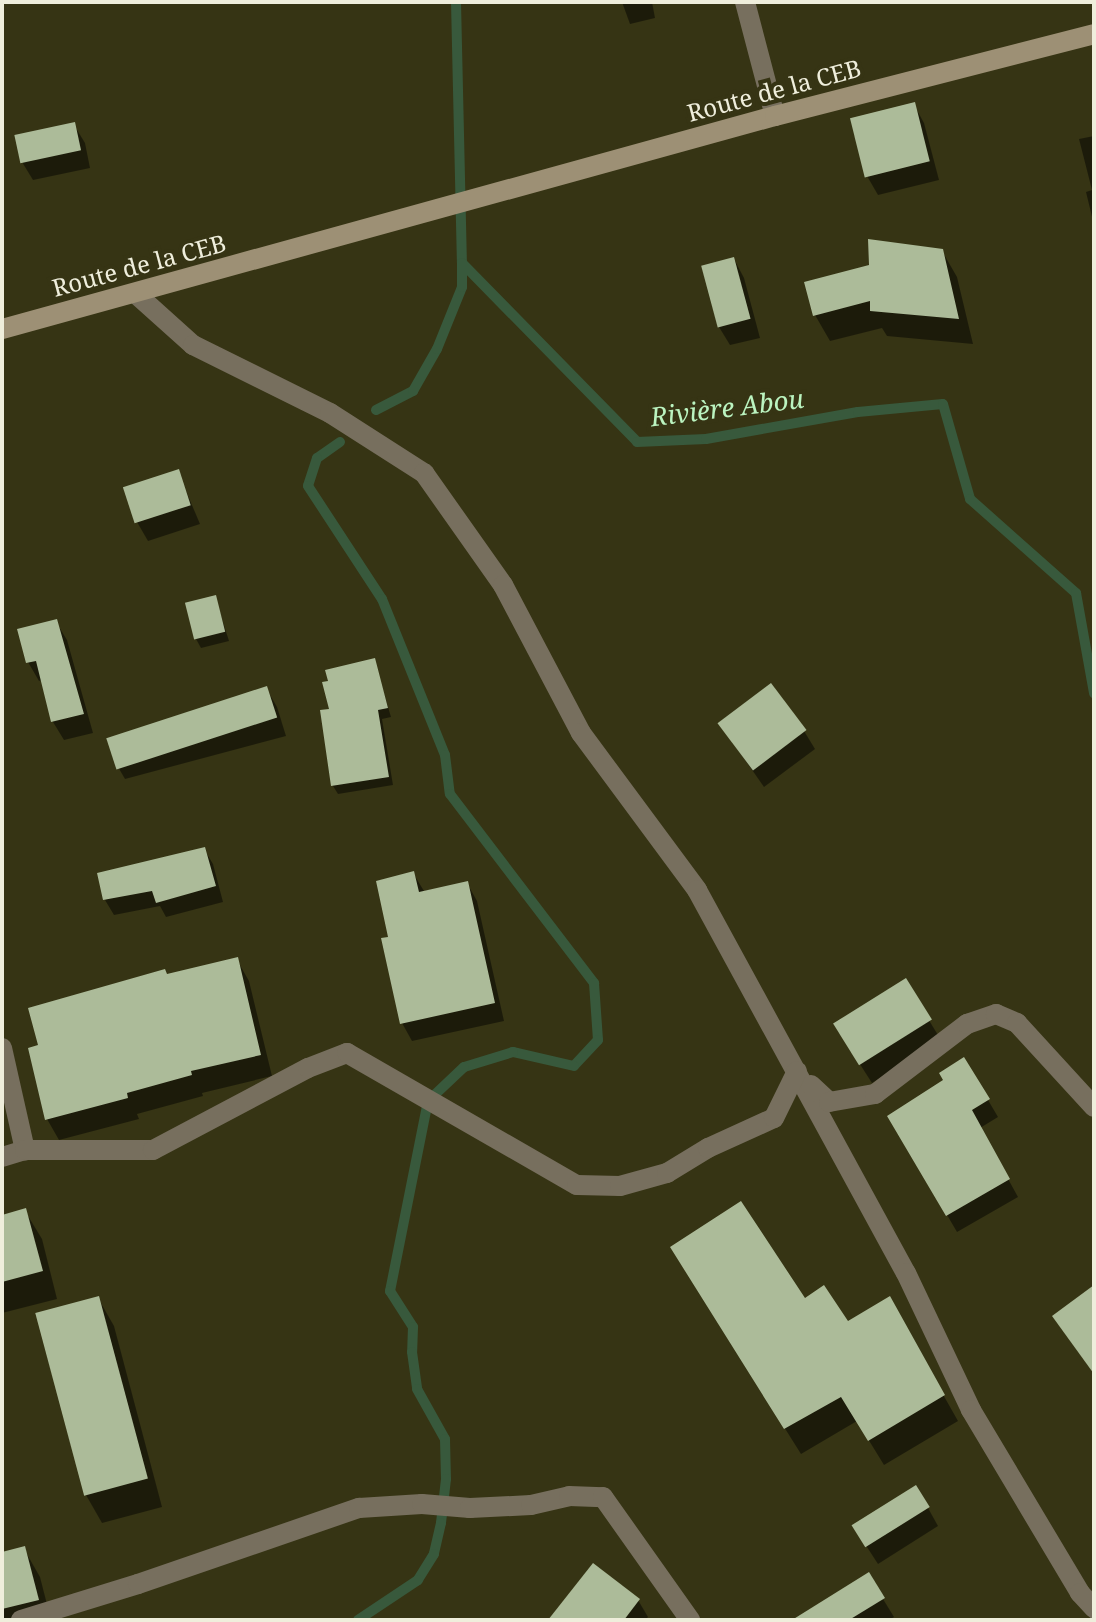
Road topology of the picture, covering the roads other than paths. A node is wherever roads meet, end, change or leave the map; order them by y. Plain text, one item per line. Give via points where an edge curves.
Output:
1 (745, 2) edge
2 (1094, 34) edge
3 (775, 116) junction
4 (135, 293) junction
5 (2, 329) edge
6 (2, 1048) edge
7 (797, 1071) junction
8 (1094, 1107) edge
9 (25, 1150) junction
10 (2, 1157) edge
11 (1094, 1608) edge
12 (21, 1620) edge
13 (690, 1620) edge

1 - 3 street
2 - 3 main road, Route de la CEB
3 - 4 main road, Route de la CEB
4 - 5 main road, Route de la CEB
4 - 7 street via 193,345 330,413 424,473 503,585 581,733 697,890
6 - 9 street
7 - 8 street via 829,1102 875,1094 967,1024 996,1014 1017,1023
7 - 9 street via 774,1118 667,1173 620,1186 577,1185 347,1053 308,1068 153,1150
7 - 11 street via 906,1273 971,1410
9 - 10 street
12 - 13 street via 359,1508 531,1505 569,1496 603,1497

